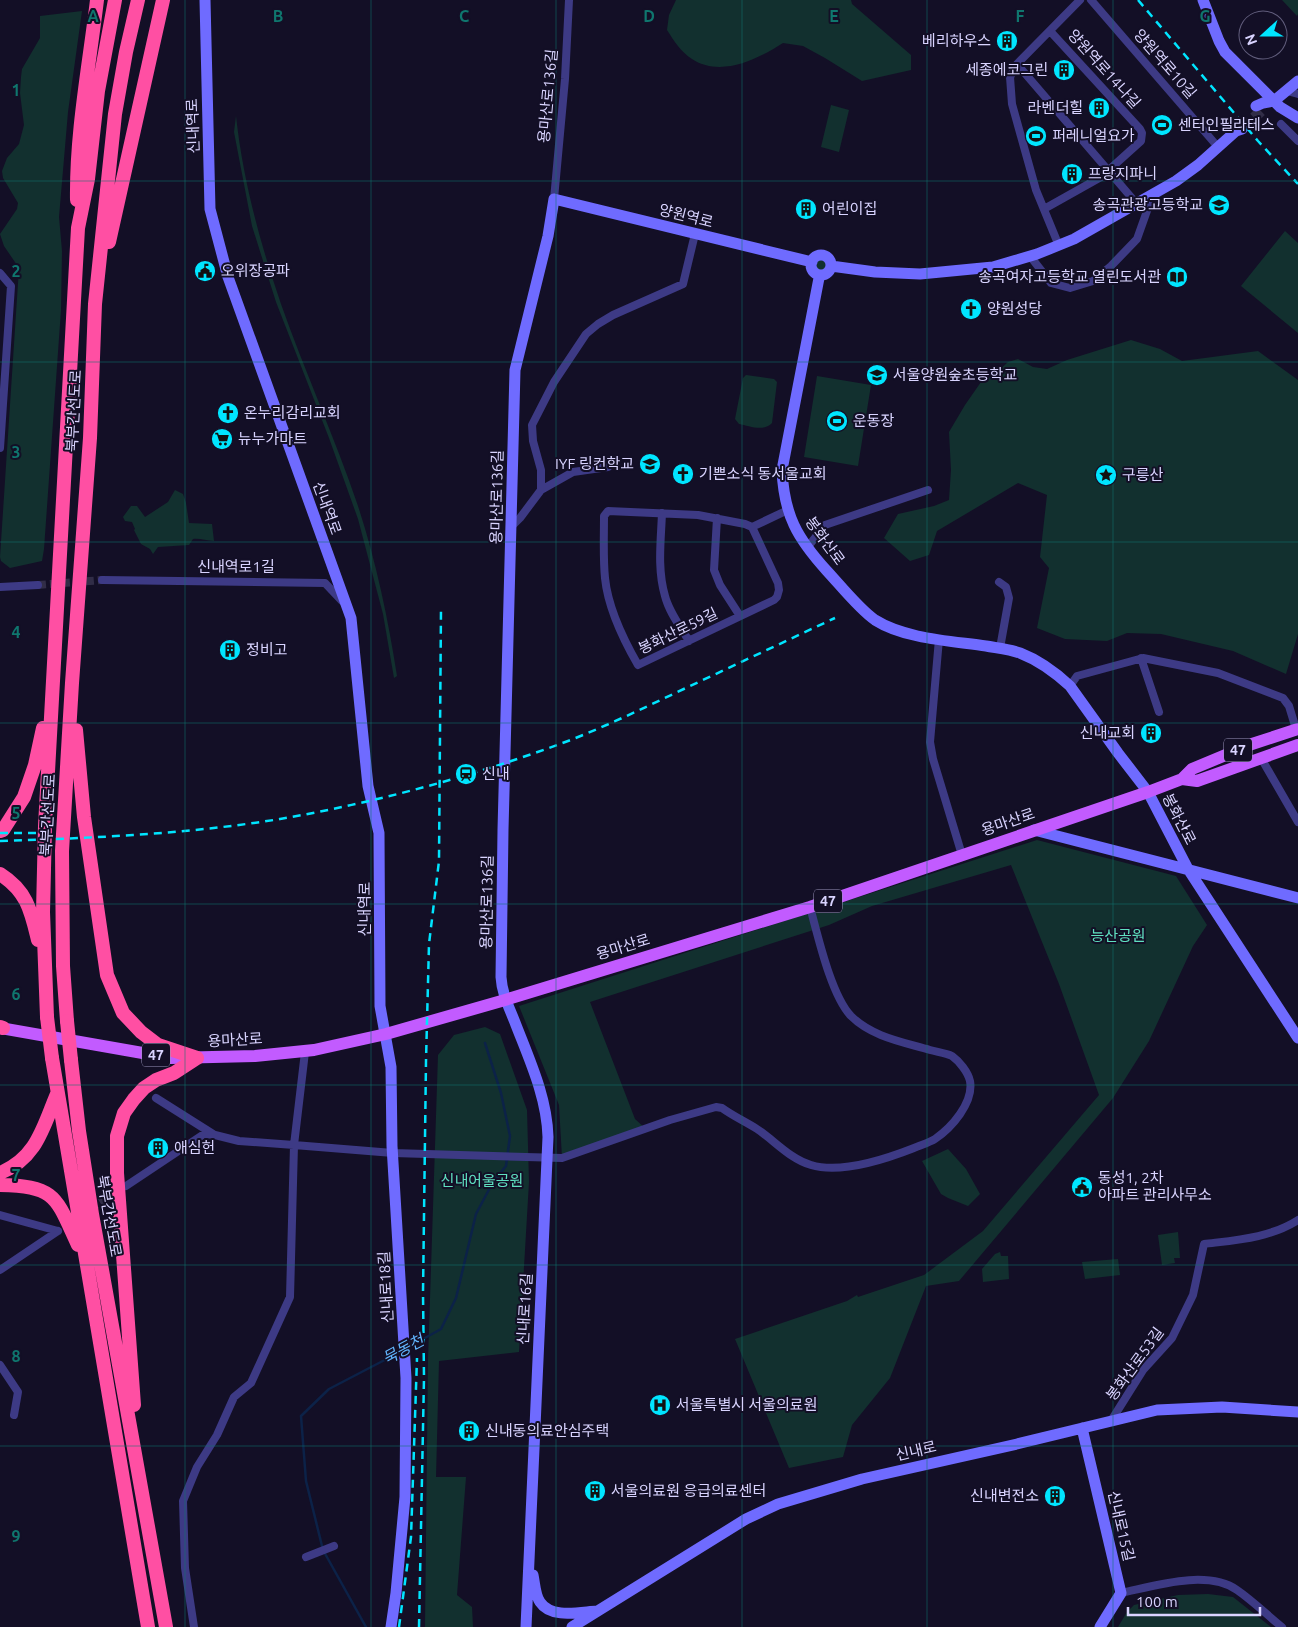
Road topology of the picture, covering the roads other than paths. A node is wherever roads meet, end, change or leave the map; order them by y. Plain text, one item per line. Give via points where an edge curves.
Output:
1 (97, 0) edge
2 (115, 0) edge
3 (138, 0) edge
4 (142, 0) edge
5 (162, 0) edge
6 (205, 0) edge
7 (569, 0) edge
8 (1080, 0) edge
9 (1091, 0) edge
10 (1203, 0) edge
11 (1050, 31) junction
12 (126, 52) junction
13 (1016, 64) junction
14 (1298, 81) edge
15 (1292, 93) edge
16 (1265, 105) junction
17 (1298, 118) edge
18 (1282, 124) dead end
19 (1239, 128) tunnel mouth
20 (1298, 141) edge
21 (1218, 147) junction
22 (1108, 170) junction
23 (1153, 194) junction
24 (554, 199) junction
25 (1137, 204) junction
26 (1044, 209) junction
27 (78, 228) junction
28 (695, 234) junction
29 (1059, 246) junction
30 (1030, 256) junction
31 (812, 262) junction
32 (831, 266) junction
33 (0, 273) edge
34 (819, 276) junction
35 (95, 304) junction
36 (0, 448) edge
37 (608, 467) dead end
38 (540, 490) junction
39 (928, 490) dead end
40 (788, 510) junction
41 (662, 513) junction
42 (717, 518) junction
43 (512, 526) junction
44 (752, 527) junction
45 (807, 548) junction
46 (102, 580) tunnel mouth
47 (999, 582) dead end
48 (38, 584) tunnel mouth
49 (0, 587) edge
50 (740, 616) junction
51 (351, 618) junction
52 (939, 639) junction
53 (689, 641) junction
54 (1000, 648) junction
55 (1141, 658) junction
56 (72, 683) junction
57 (1070, 686) junction
58 (51, 688) junction
59 (1159, 712) dead end
60 (1297, 729) edge
61 (1298, 745) edge
62 (1261, 758) junction
63 (1182, 779) junction
64 (1148, 792) junction
65 (1298, 822) edge
66 (1034, 830) junction
67 (0, 831) edge
68 (962, 855) junction
69 (1188, 869) junction
70 (0, 874) edge
71 (1297, 899) edge
72 (810, 907) junction
73 (45, 965) junction
74 (506, 1000) junction
75 (1, 1028) edge
76 (386, 1034) junction
77 (1298, 1038) edge
78 (305, 1052) junction
79 (197, 1058) junction
80 (57, 1093) junction
81 (156, 1098) dead end
82 (215, 1135) junction
83 (294, 1145) junction
84 (393, 1153) junction
85 (548, 1158) junction
86 (0, 1173) edge
87 (0, 1185) edge
88 (126, 1186) tunnel mouth
89 (0, 1215) edge
90 (1298, 1220) edge
91 (85, 1259) junction
92 (0, 1270) edge
93 (0, 1365) edge
94 (1298, 1412) edge
95 (14, 1415) dead end
96 (1111, 1421) junction
97 (1082, 1428) junction
98 (137, 1462) junction
99 (334, 1546) dead end
100 (306, 1556) dead end
101 (530, 1561) junction
102 (1121, 1593) junction
103 (599, 1611) junction
104 (148, 1627) edge
105 (166, 1627) edge
106 (194, 1627) edge
107 (390, 1627) edge
108 (526, 1627) edge
109 (572, 1627) edge
110 (1100, 1627) edge
111 (1282, 1627) edge

1 - 27 highway via 84,90 77,178
2 - 27 highway, 북부간선도로
3 - 12 highway, 북부간선도로
4 - 12 highway
5 - 35 highway
6 - 51 street, 신내역로 via 212,221 231,286
7 - 24 street, 용마산로136길
8 - 11 street
9 - 21 street, 양원역로10길
10 - 16 street via 1225,52
11 - 13 street
11 - 22 street, 양원역로14나길 via 1142,133 1141,141
12 - 35 highway, 북부간선도로 via 115,114
13 - 22 street
13 - 26 street via 1010,77 1010,96 1032,178
14 - 15 street
15 - 16 street
16 - 17 street via 1283,109
18 - 20 street
19 - 21 street
21 - 23 street via 1198,165
22 - 25 street
22 - 26 street, 양원역로14나길 via 1094,182
23 - 25 street
23 - 30 street via 1137,239 1093,281 1070,288 1051,283
24 - 28 street, 양원역로
24 - 43 street, 용마산로136길 via 515,370
25 - 29 street
26 - 29 street
27 - 58 highway, 북부간선도로
28 - 31 street, 양원역로
28 - 38 street via 683,284 598,324 586,334 554,382 532,425 541,470
29 - 30 street
30 - 32 street via 993,267 920,274
31 - 32 street via 821,255
31 - 34 street via 812,269
32 - 34 street via 826,274
33 - 36 street via 10,286
34 - 40 street, 봉화산로 via 782,470
35 - 56 highway, 북부간선도로 via 90,438
37 - 38 street via 573,472
38 - 43 street
39 - 45 street via 825,525
40 - 44 street
40 - 45 street, 봉화산로
41 - 42 street, 봉화산로59길
41 - 53 street via 660,558 665,596
41 - 53 street, 봉화산로59길 via 605,512 605,579 609,601 638,665
42 - 44 street, 봉화산로59길
42 - 50 street via 714,570
43 - 74 street, 용마산로136길 via 501,977
44 - 50 street, 봉화산로59길 via 779,590 774,600
45 - 52 street, 봉화산로 via 875,620 906,632
46 - 51 street, 신내역로1길 via 325,583 340,597
47 - 54 street via 1006,587 1009,598
48 - 49 street
50 - 53 street, 봉화산로59길
51 - 76 street, 신내역로 via 368,786 379,834 380,1006
52 - 54 street, 봉화산로
52 - 68 street via 930,742
54 - 57 street, 봉화산로 via 1019,652
55 - 57 street via 1077,676
55 - 59 street
55 - 60 street via 1218,673 1283,698
56 - 79 highway via 84,817 107,975 124,1013 141,1032 158,1045
56 - 98 highway, 북부간선도로, bridge via 62,851 67,1021 92,1214
57 - 64 street, 봉화산로
58 - 67 highway via 35,765 24,798
58 - 73 highway, 북부간선도로 via 43,912
60 - 63 main road, 용마산로 / 47 via 1192,768
61 - 62 main road, 용마산로 / 47
62 - 63 main road, 용마산로 / 47 via 1197,781
62 - 65 street
63 - 64 main road, 용마산로 / 47
64 - 66 main road, 용마산로 / 47
64 - 69 street, 봉화산로
66 - 68 main road, 용마산로 / 47
66 - 69 street
68 - 72 main road, 용마산로 / 47
69 - 71 street
69 - 77 street, 봉화산로
70 - 73 highway via 16,885 26,901
72 - 74 main road, 용마산로 / 47
72 - 85 street via 837,993 851,1016 874,1033 951,1056 962,1066 970,1080 970,1088 960,1116 934,1140 887,1158 847,1166 817,1167 808,1164 758,1130 716,1107 562,1158
73 - 80 highway, 북부간선도로, bridge via 47,1017
74 - 76 main road, 용마산로 / 47
74 - 85 street, 신내로16길 via 545,1109
75 - 79 main road, 용마산로 / 47 via 168,1058
76 - 78 main road, 용마산로 / 47
76 - 84 street, 신내로18길 via 391,1067
78 - 79 main road, 용마산로 / 47
78 - 83 street
79 - 98 highway via 144,1088 124,1113 117,1136
80 - 86 highway via 35,1146 16,1165
80 - 91 highway, 북부간선도로
81 - 82 street
82 - 83 street via 239,1141
82 - 88 street via 204,1134
83 - 84 street
83 - 106 street via 290,1297 251,1383 234,1397 183,1501 185,1568
84 - 85 street
84 - 107 street, 신내로18길 via 406,1378 404,1497
85 - 101 street, 신내로16길
87 - 91 highway via 24,1186 47,1194 66,1216
89 - 92 street via 58,1231
90 - 96 street, 봉화산로53길 via 1286,1228 1251,1238 1204,1244 1193,1295 1172,1338 1144,1370
91 - 104 highway, 북부간선도로
93 - 95 street via 18,1392
94 - 96 street, 신내로 via 1222,1407 1157,1410
96 - 97 street, 신내로
97 - 102 street, 신내로15길
97 - 103 street, 신내로 via 862,1478 778,1504 746,1519
98 - 105 highway, 북부간선도로
99 - 100 street
101 - 103 street via 537,1596 544,1607 552,1612
101 - 108 street, 신내로16길
102 - 110 street
102 - 111 street via 1187,1580 1218,1582 1236,1589
103 - 109 street, 신내로

